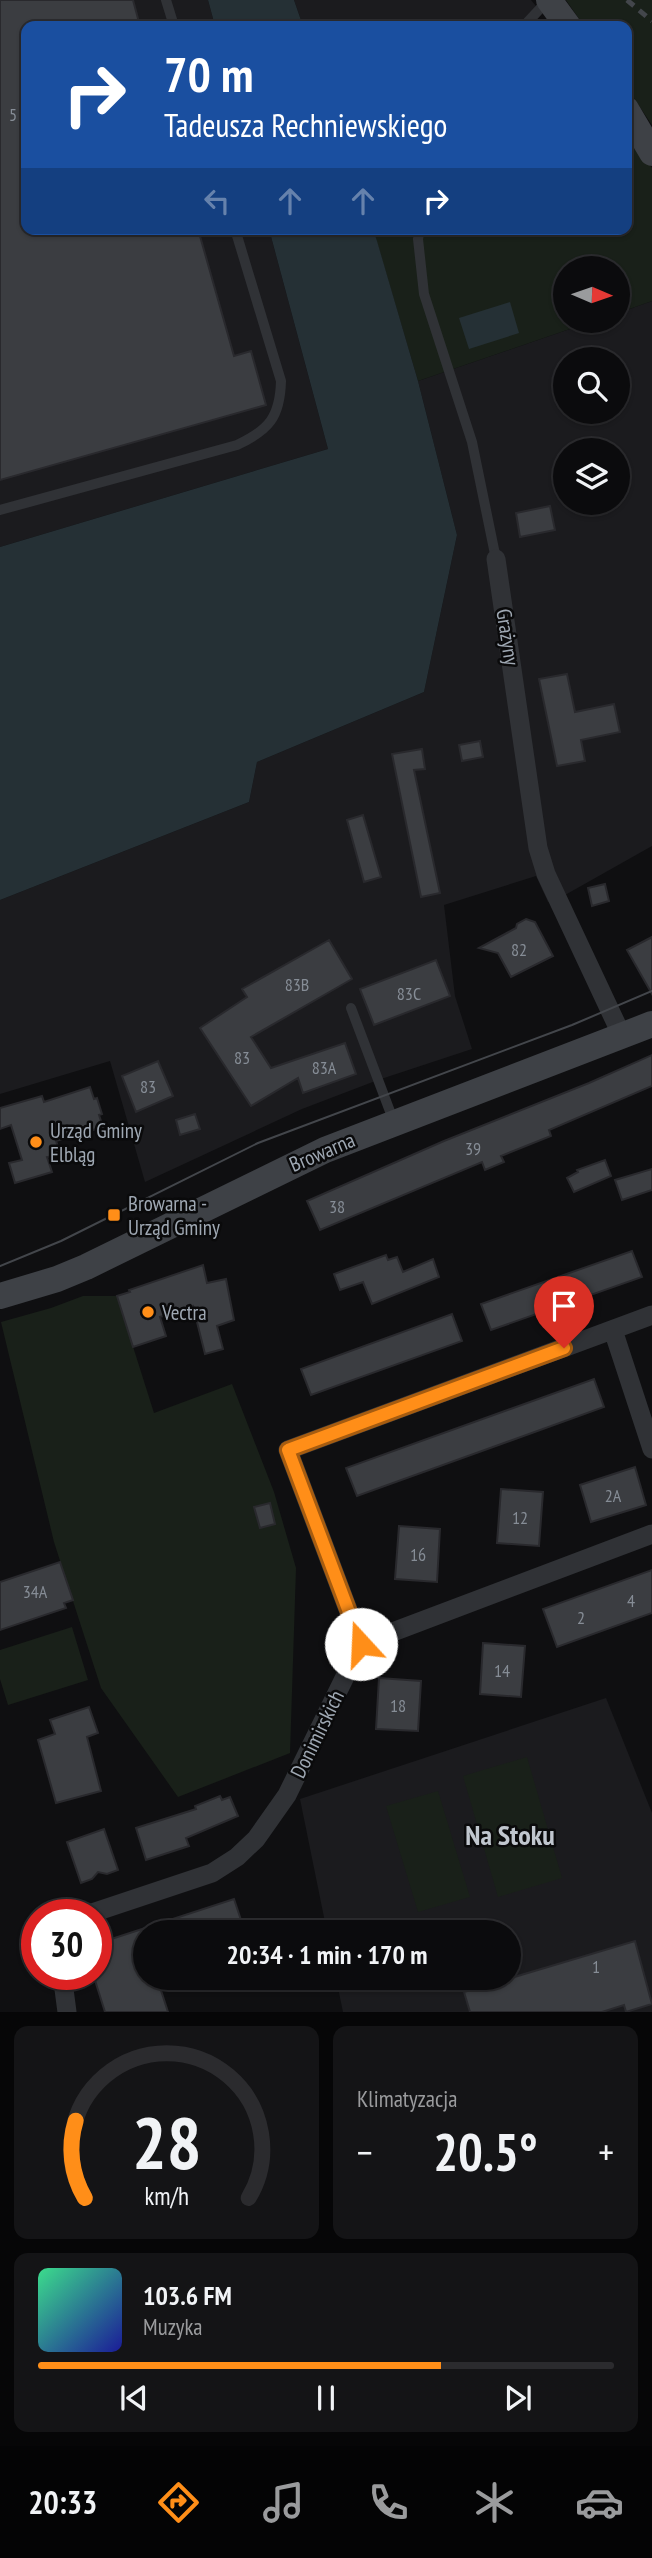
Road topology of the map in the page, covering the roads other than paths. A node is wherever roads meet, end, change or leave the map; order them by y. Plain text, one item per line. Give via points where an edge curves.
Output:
1 (166, 0) edge
2 (549, 0) edge
3 (172, 21) edge
4 (529, 21) edge
5 (564, 21) edge
6 (632, 115) edge
7 (632, 118) edge
8 (652, 137) edge
9 (652, 153) edge
10 (237, 235) edge
11 (419, 235) edge
12 (0, 510) edge
13 (496, 559) joint
14 (351, 1008) dead end
15 (652, 1024) edge
16 (622, 1036) junction
17 (394, 1123) junction
18 (1, 1290) edge
19 (652, 1315) edge
20 (612, 1330) junction
21 (652, 1449) edge
22 (652, 1534) edge
23 (361, 1644) junction
24 (112, 1906) edge
25 (64, 1990) edge
26 (67, 2012) edge

1 - 3 lane
2 - 4 lane
2 - 5 main road
6 - 8 main road
7 - 9 main road
10 - 12 lane via 281,381 281,401 272,421 236,445
11 - 13 lane, Grażyny via 424,294 472,442
13 - 16 street, Grażyny via 538,848
14 - 17 lane
15 - 16 main road, Browarna
16 - 17 main road, Browarna
17 - 18 main road, Browarna via 280,1170 76,1271
19 - 20 street
20 - 21 street
20 - 23 street via 288,1450
22 - 23 street
23 - 24 street, Donimirskich via 287,1795 256,1839 212,1873
25 - 26 street

